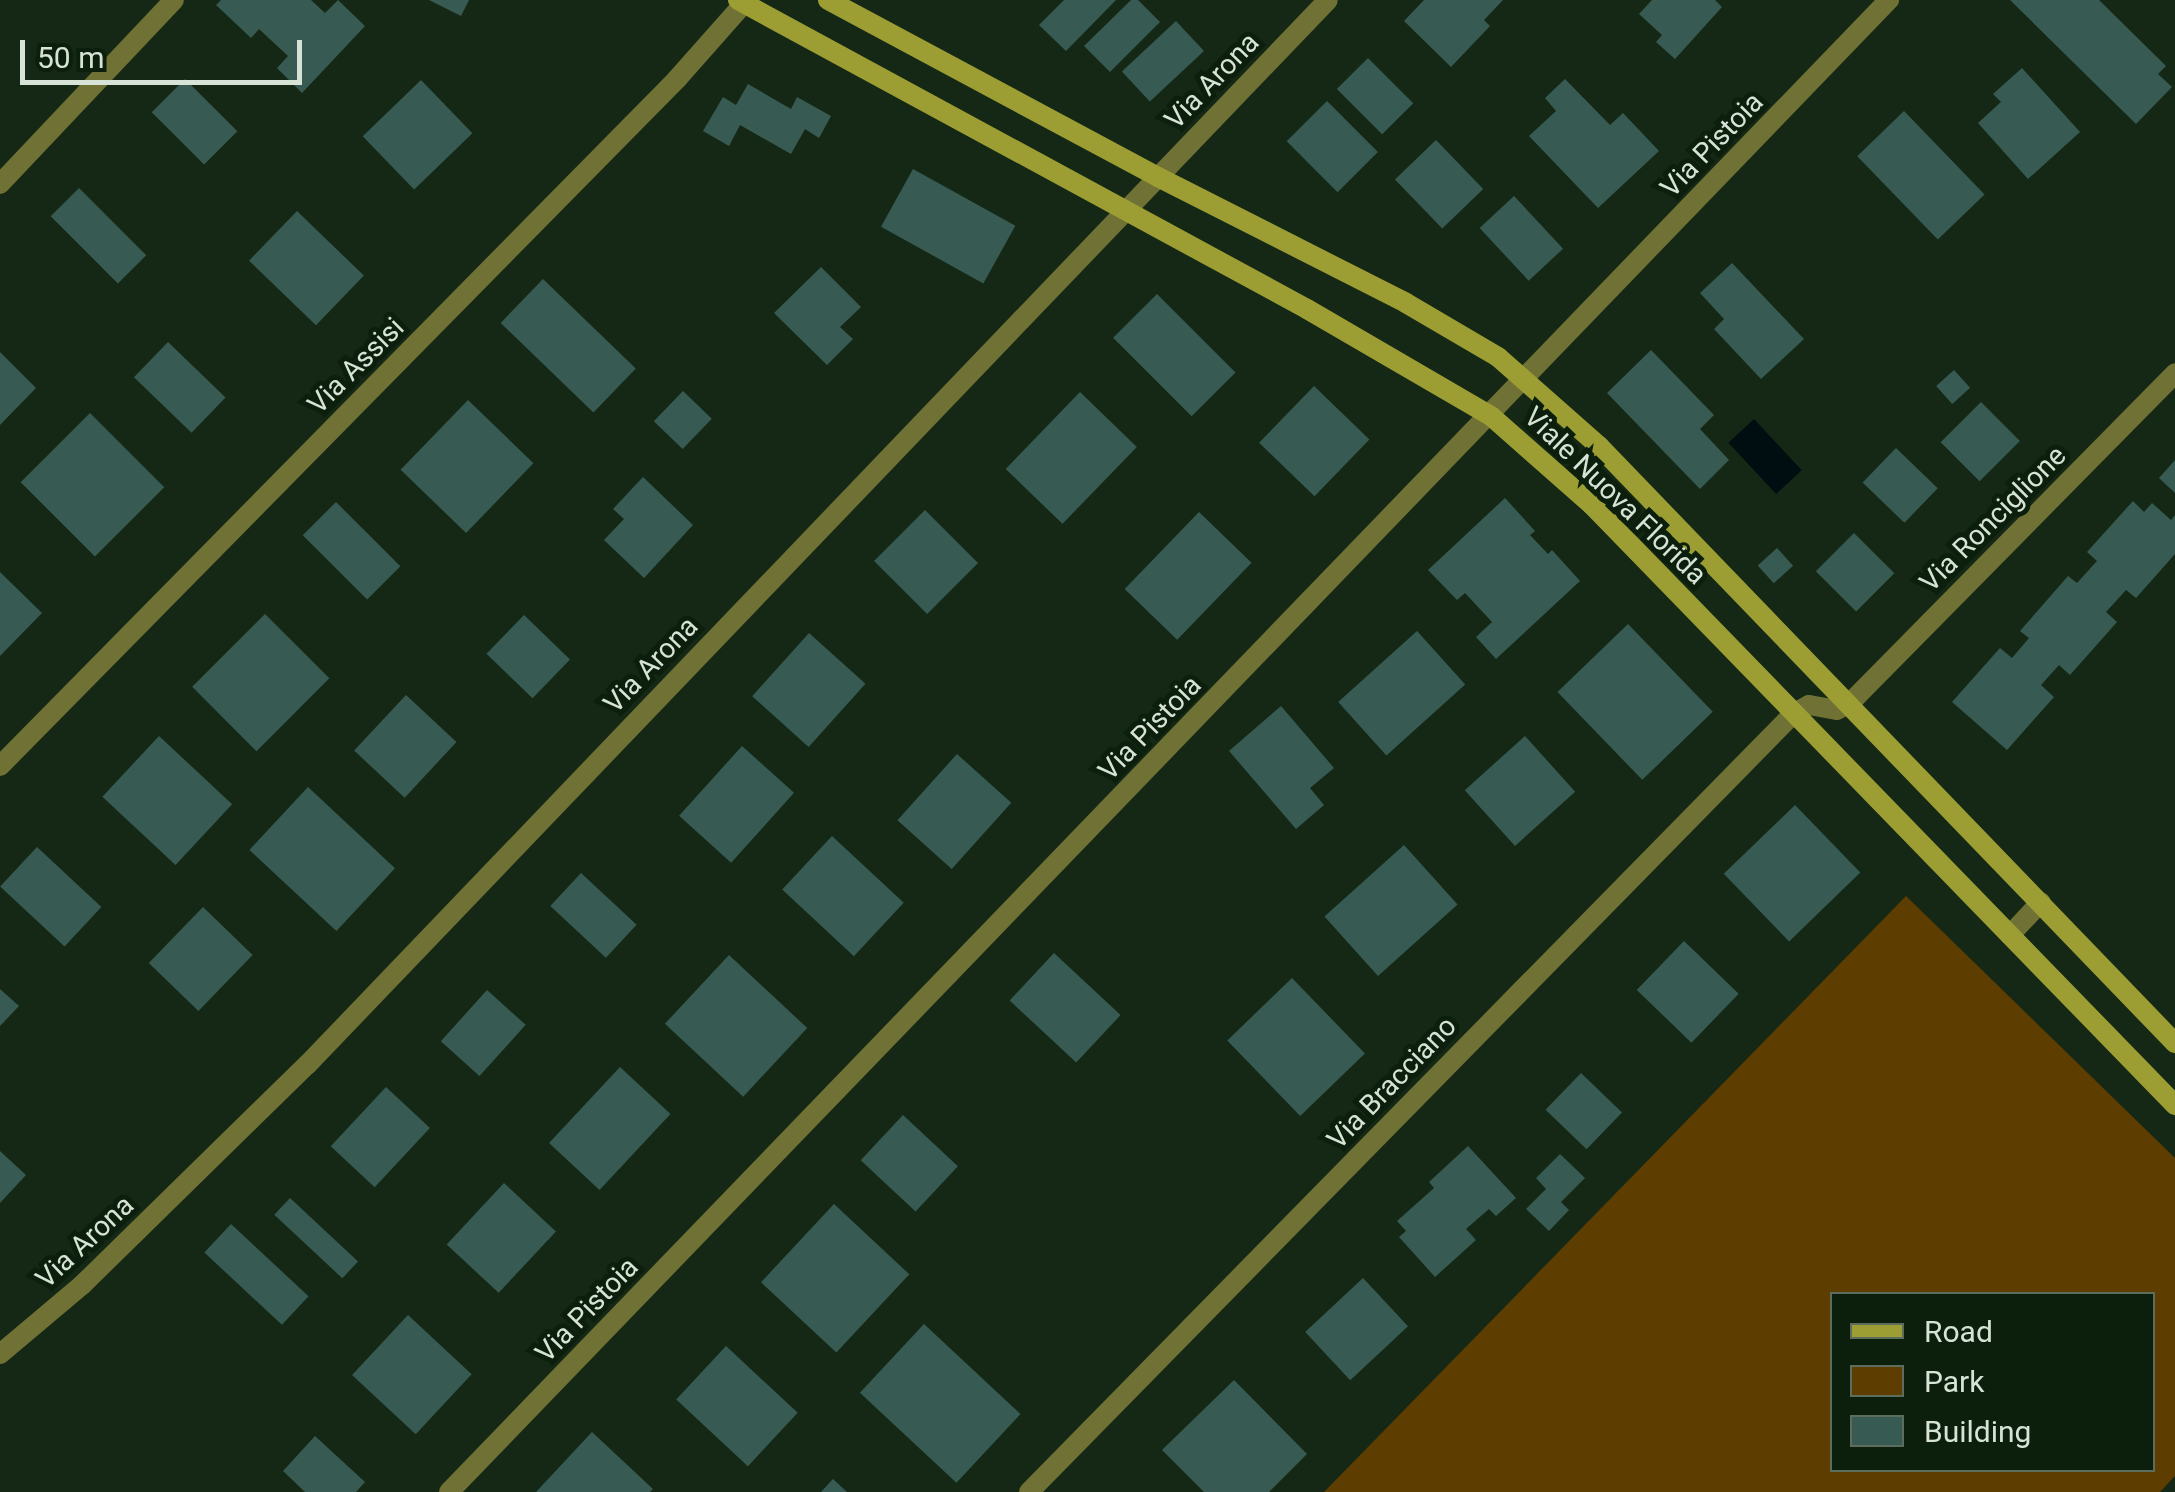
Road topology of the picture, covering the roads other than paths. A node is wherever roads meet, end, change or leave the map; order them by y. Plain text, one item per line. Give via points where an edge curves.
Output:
1 (174, 0) edge
2 (828, 0) edge
3 (1328, 0) edge
4 (1888, 0) edge
5 (743, 1) edge
6 (1158, 178) junction
7 (0, 184) edge
8 (1128, 211) junction
9 (2175, 374) edge
10 (1526, 379) junction
11 (1491, 416) junction
12 (1850, 704) junction
13 (1794, 713) junction
14 (0, 766) edge
15 (2041, 902) junction
16 (2010, 935) junction
17 (2175, 1043) edge
18 (2175, 1105) edge
19 (0, 1354) edge
20 (449, 1492) edge
21 (1029, 1492) edge

1 - 7 street
2 - 6 street, Viale Nuova Florida
3 - 6 street, Via Arona
4 - 10 street, Via Pistoia
5 - 8 street, Viale Nuova Florida
5 - 14 street, Via Assisi via 649,107
6 - 8 street, Via Arona
6 - 10 street, Viale Nuova Florida via 1406,303
8 - 11 street, Viale Nuova Florida
8 - 19 street, Via Arona via 307,1065 82,1285
9 - 12 street, Via Ronciglione
10 - 11 street, Via Pistoia
10 - 12 street, Viale Nuova Florida via 1600,446
11 - 13 street, Viale Nuova Florida via 1583,496
11 - 20 street, Via Pistoia
12 - 13 street via 1837,710 1809,705
12 - 15 street, Viale Nuova Florida
13 - 16 street, Viale Nuova Florida
13 - 21 street, Via Bracciano
15 - 16 street
15 - 17 street, Viale Nuova Florida
16 - 18 street, Viale Nuova Florida

